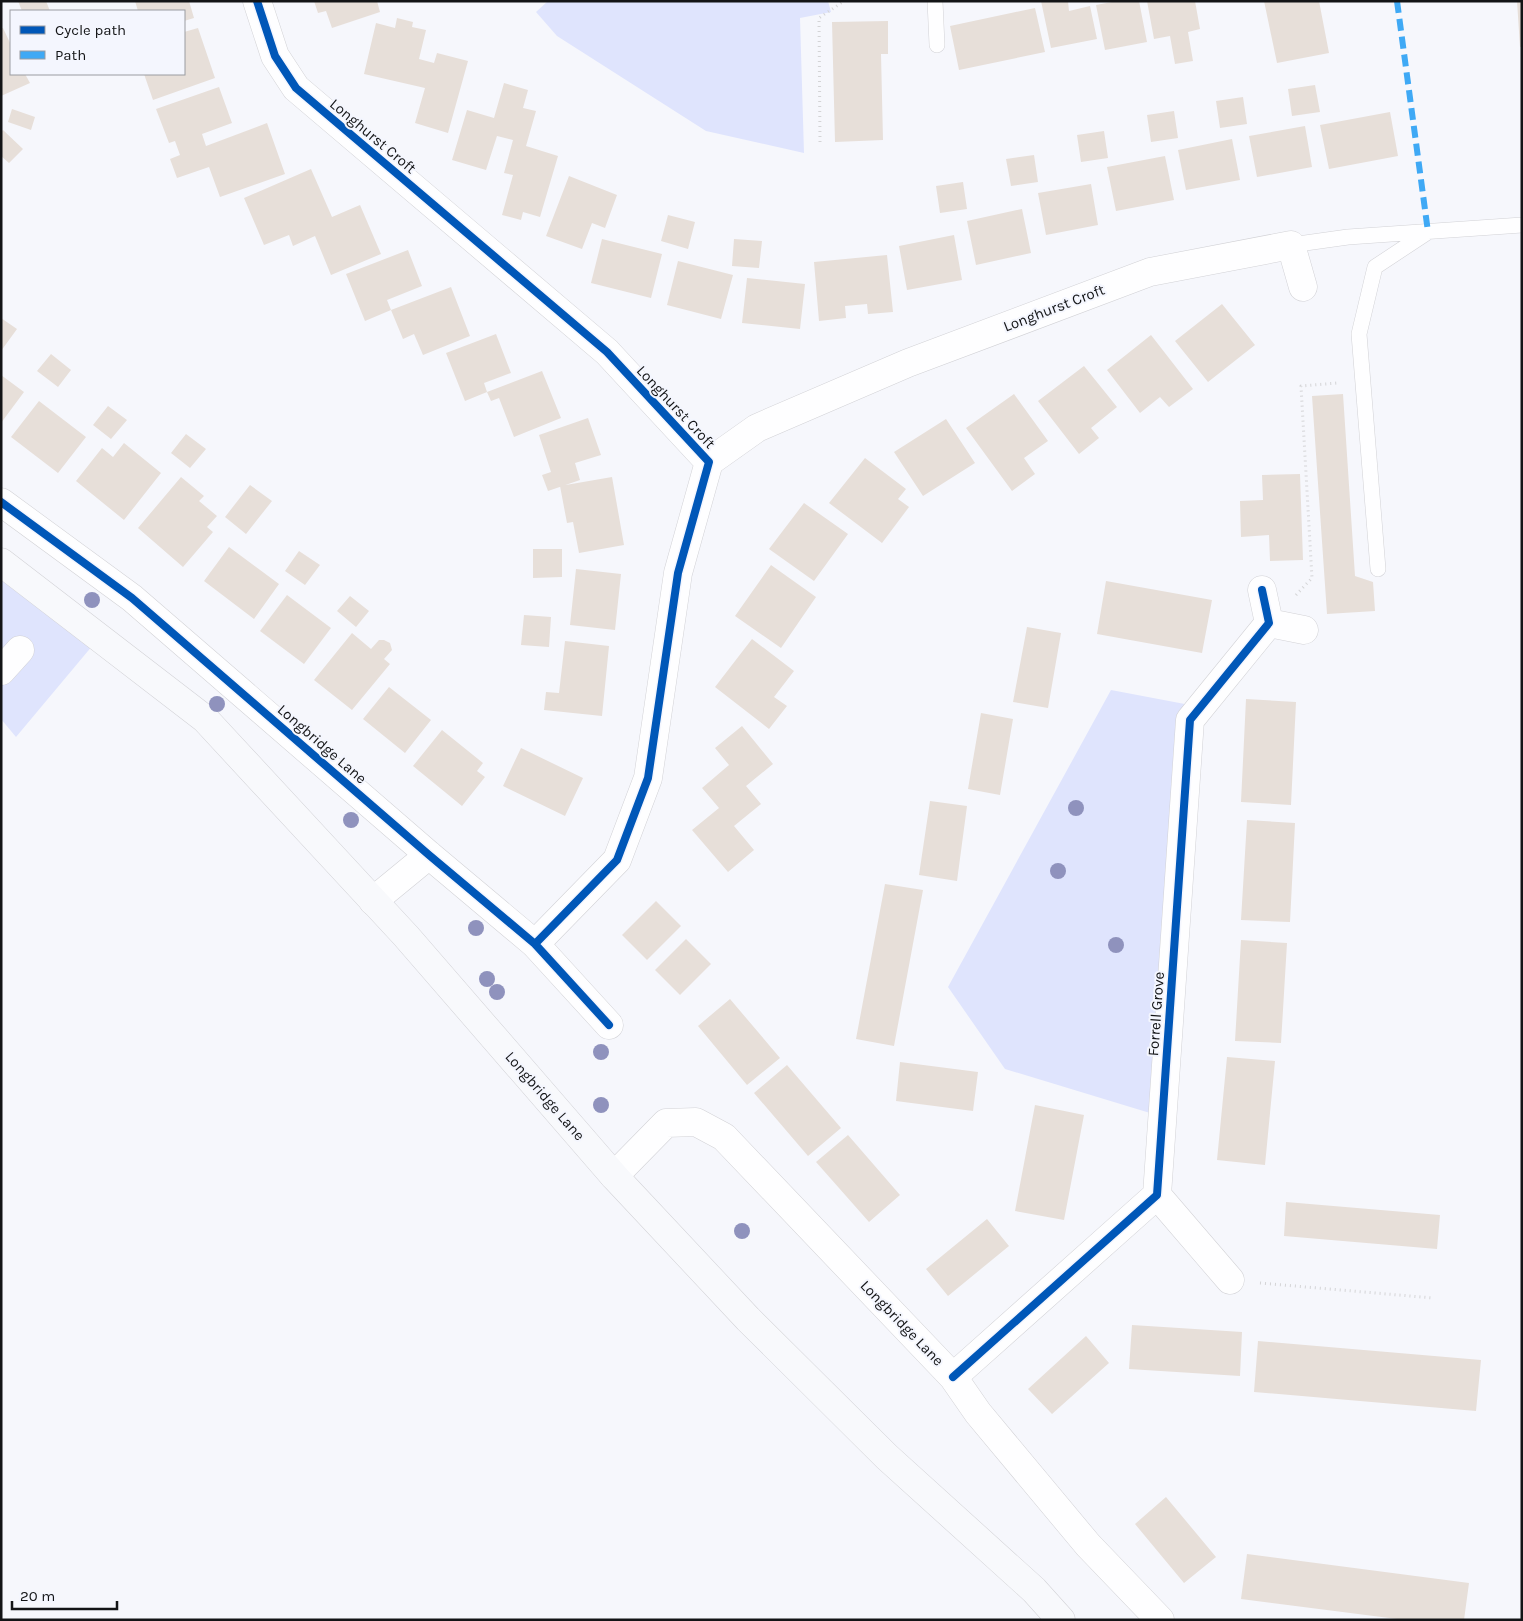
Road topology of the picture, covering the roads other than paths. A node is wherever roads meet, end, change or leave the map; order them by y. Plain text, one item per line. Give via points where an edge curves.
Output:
1 (257, 1) edge
2 (934, 1) edge
3 (937, 44) dead end
4 (1522, 226) edge
5 (1428, 232) junction
6 (1291, 245) junction
7 (1303, 287) dead end
8 (709, 462) junction
9 (1, 502) edge
10 (1, 562) edge
11 (1378, 569) dead end
12 (1262, 590) dead end
13 (1269, 623) junction
14 (1304, 630) dead end
15 (20, 650) dead end
16 (1, 671) edge
17 (429, 856) junction
18 (373, 900) junction
19 (535, 944) junction
20 (609, 1025) dead end
21 (614, 1176) junction
22 (1157, 1196) junction
23 (1230, 1280) road end
24 (953, 1377) junction
25 (1061, 1620) edge
26 (1160, 1620) edge

1 - 8 street, Longhurst Croft via 275,56 296,88 607,352
2 - 3 lane
4 - 5 lane
5 - 6 lane via 1348,237
5 - 11 lane via 1375,268 1359,334
6 - 7 street
6 - 8 street, Longhurst Croft via 1150,272 908,363 766,424
8 - 19 street, Longhurst Croft via 678,573 648,778 617,860
9 - 17 street, Longbridge Lane via 132,598
10 - 18 main road, Longbridge Lane via 205,719
12 - 13 street
13 - 14 street
13 - 22 street, Forrell Grove via 1190,720
15 - 16 street
17 - 18 street
17 - 19 street, Longbridge Lane
18 - 21 main road, Longbridge Lane
19 - 20 street, Longbridge Lane
21 - 24 street, Longbridge Lane via 666,1124 696,1122 724,1137
21 - 25 main road, Longbridge Lane via 755,1326 887,1457 1034,1590
22 - 23 street
22 - 24 street
24 - 26 street, Longbridge Lane via 1088,1545

